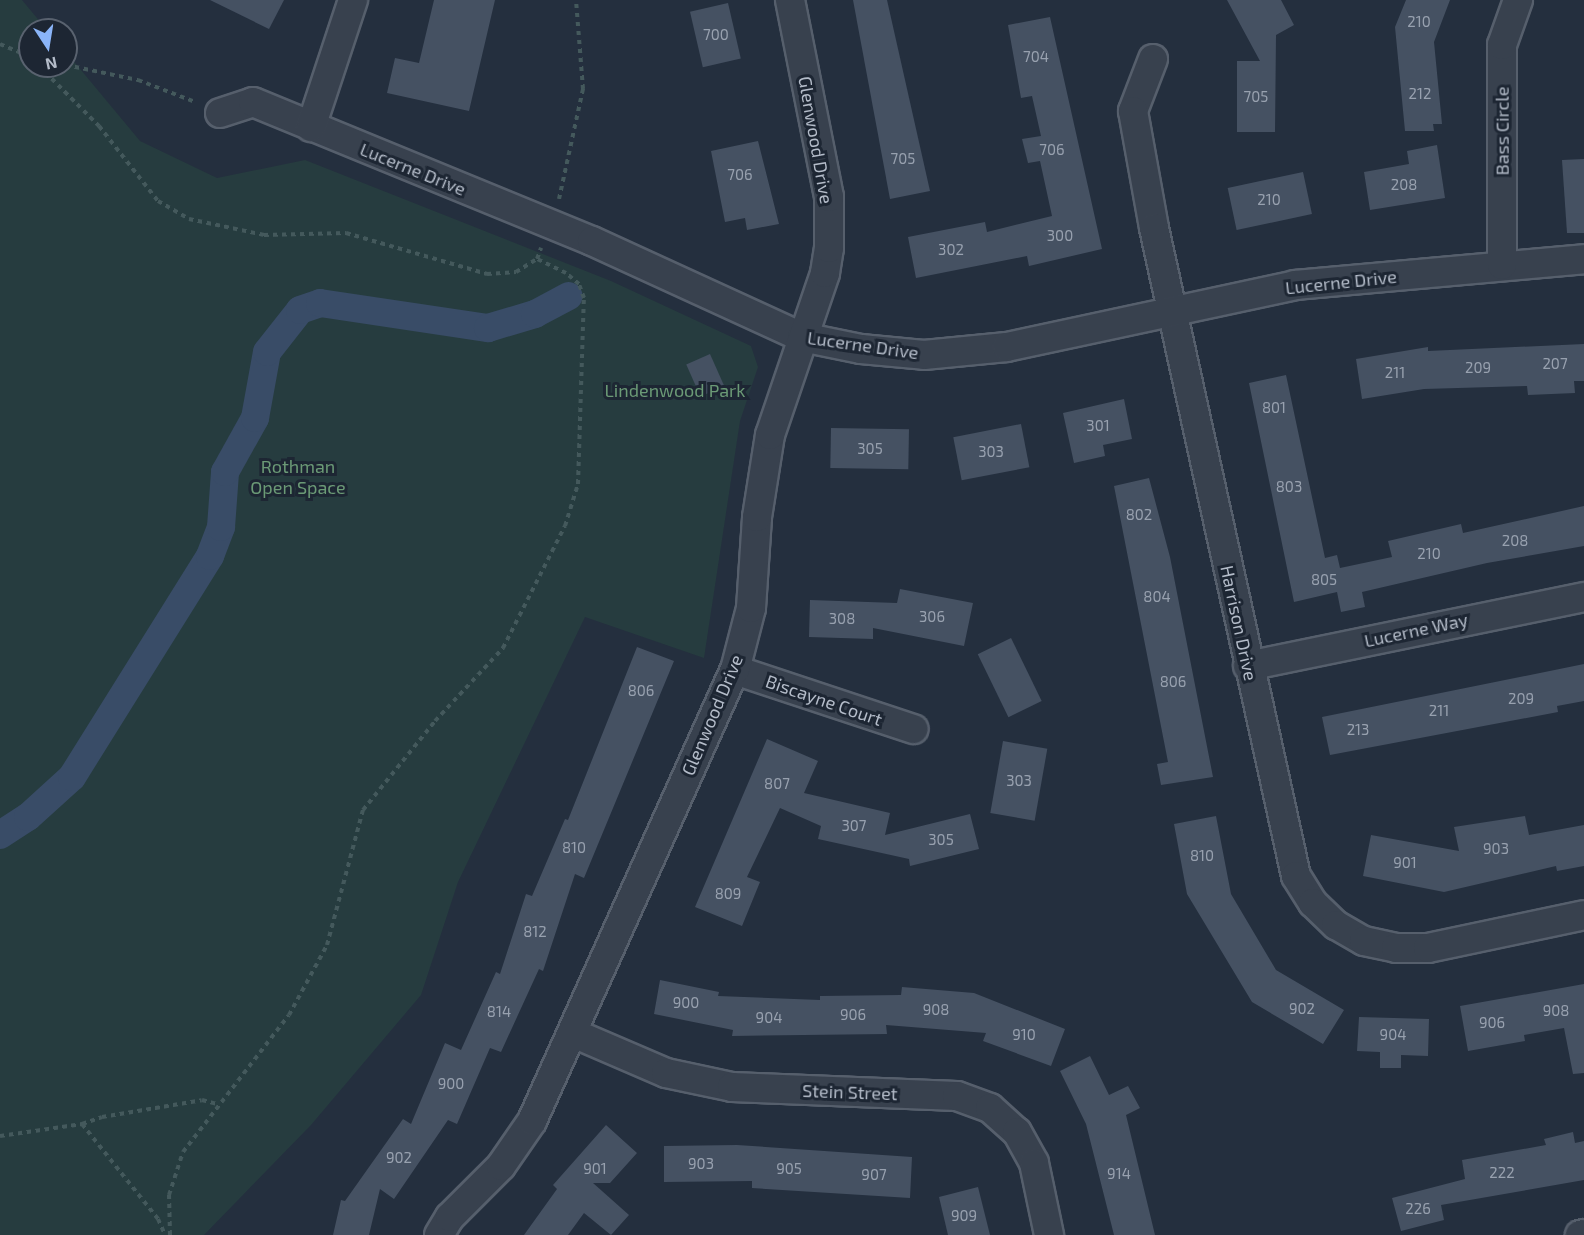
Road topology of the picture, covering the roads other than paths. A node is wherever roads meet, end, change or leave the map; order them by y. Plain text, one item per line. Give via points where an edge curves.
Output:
1 (353, 0) edge
2 (790, 0) edge
3 (1518, 0) edge
4 (1153, 59) dead end
5 (220, 113) road end
6 (311, 127) junction
7 (1584, 259) edge
8 (1502, 265) junction
9 (1172, 309) junction
10 (802, 337) junction
11 (1584, 597) edge
12 (1248, 666) junction
13 (735, 670) junction
14 (913, 729) dead end
15 (1584, 915) edge
16 (573, 1033) junction
17 (1584, 1234) edge
18 (440, 1235) edge
19 (1049, 1235) edge
20 (1580, 1235) edge

1 - 6 street
2 - 10 street, Glenwood Drive via 829,197 825,273
3 - 8 street, Bass Circle via 1502,45
4 - 9 street, Harrison Drive via 1132,111
5 - 6 street, Lucerne Drive via 253,102
6 - 10 street, Lucerne Drive via 592,241
7 - 8 street, Lucerne Drive
8 - 9 street, Lucerne Drive via 1295,285
9 - 10 street, Lucerne Drive via 1007,346 924,355 861,349
9 - 12 street, Harrison Drive
10 - 13 street, Glenwood Drive via 770,435 757,517 751,608
11 - 12 street, Lucerne Way
12 - 15 street, Harrison Drive via 1296,876 1313,903 1336,925 1364,941 1396,948 1428,948
13 - 14 street, Biscayne Court
13 - 16 street, Glenwood Drive
16 - 18 street, Glenwood Drive via 532,1121 501,1166 450,1216
16 - 19 street, Stein Street via 666,1073 732,1087 957,1096 990,1108 1017,1132 1034,1163
17 - 20 street

